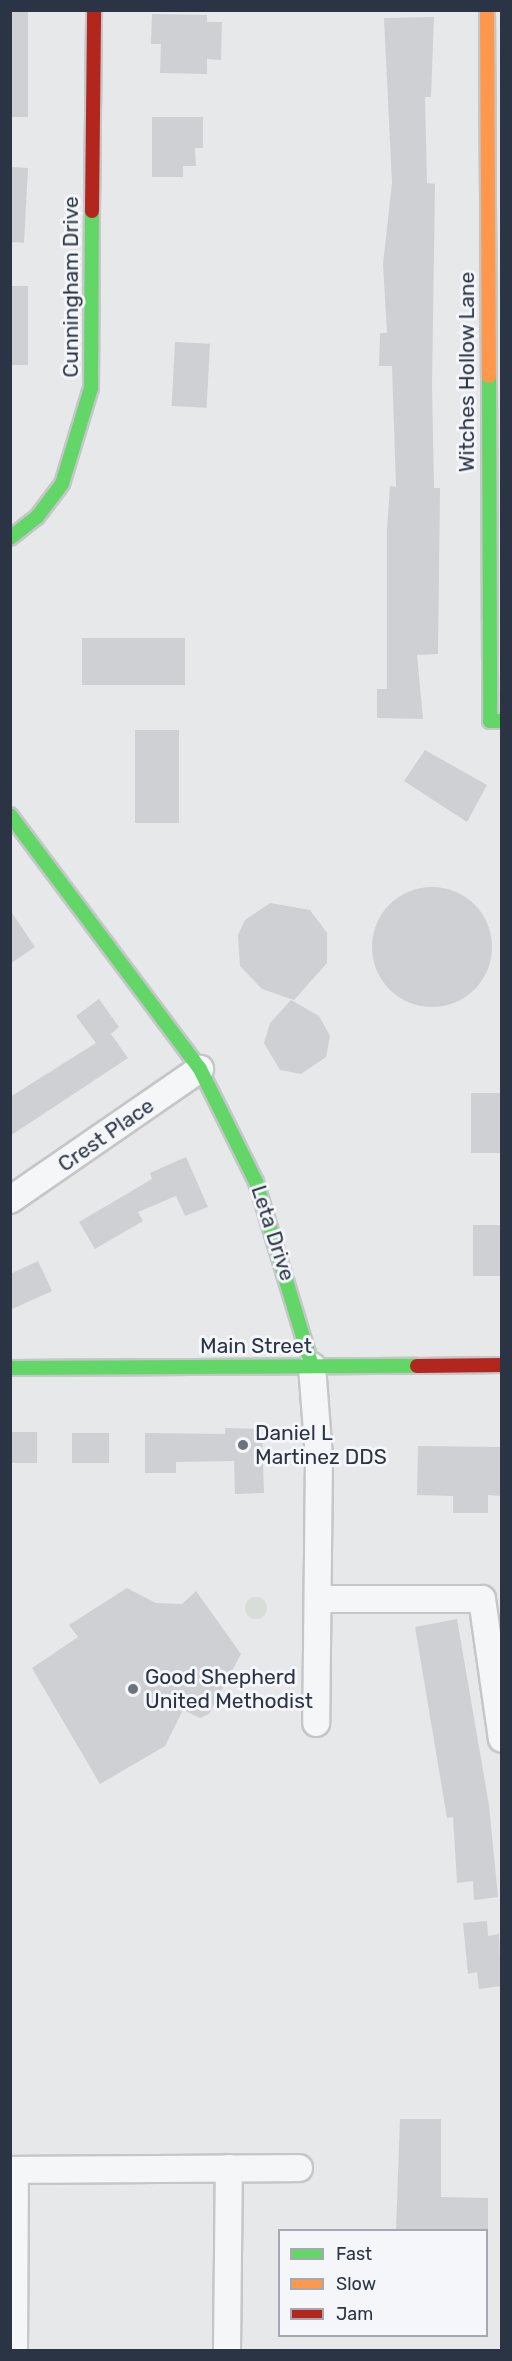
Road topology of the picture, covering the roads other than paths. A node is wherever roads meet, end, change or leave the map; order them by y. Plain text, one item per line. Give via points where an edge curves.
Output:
1 (94, 10) edge
2 (487, 10) edge
3 (494, 159) edge
4 (10, 538) edge
5 (501, 721) edge
6 (12, 821) edge
7 (200, 1069) junction
8 (10, 1200) edge
9 (501, 1365) edge
10 (312, 1366) junction
11 (10, 1368) edge
12 (320, 1599) junction
13 (492, 1599) edge
14 (316, 1723) dead end
15 (501, 1739) edge
16 (229, 2168) junction
17 (298, 2168) dead end
18 (14, 2350) edge
19 (227, 2350) edge

1 - 4 street, Cunningham Drive via 91,388 62,484 37,517
2 - 3 street, Witches Hollow Lane
3 - 5 street, Witches Hollow Lane via 490,721
6 - 7 street, Leta Drive
7 - 8 street, Crest Place
7 - 10 street, Leta Drive via 245,1152
9 - 10 street, Main Street
10 - 11 street, Main Street
10 - 12 street, Leta Drive
12 - 13 street
12 - 14 street, Leta Drive
13 - 15 street
16 - 17 street
16 - 18 street via 15,2170
16 - 19 street

